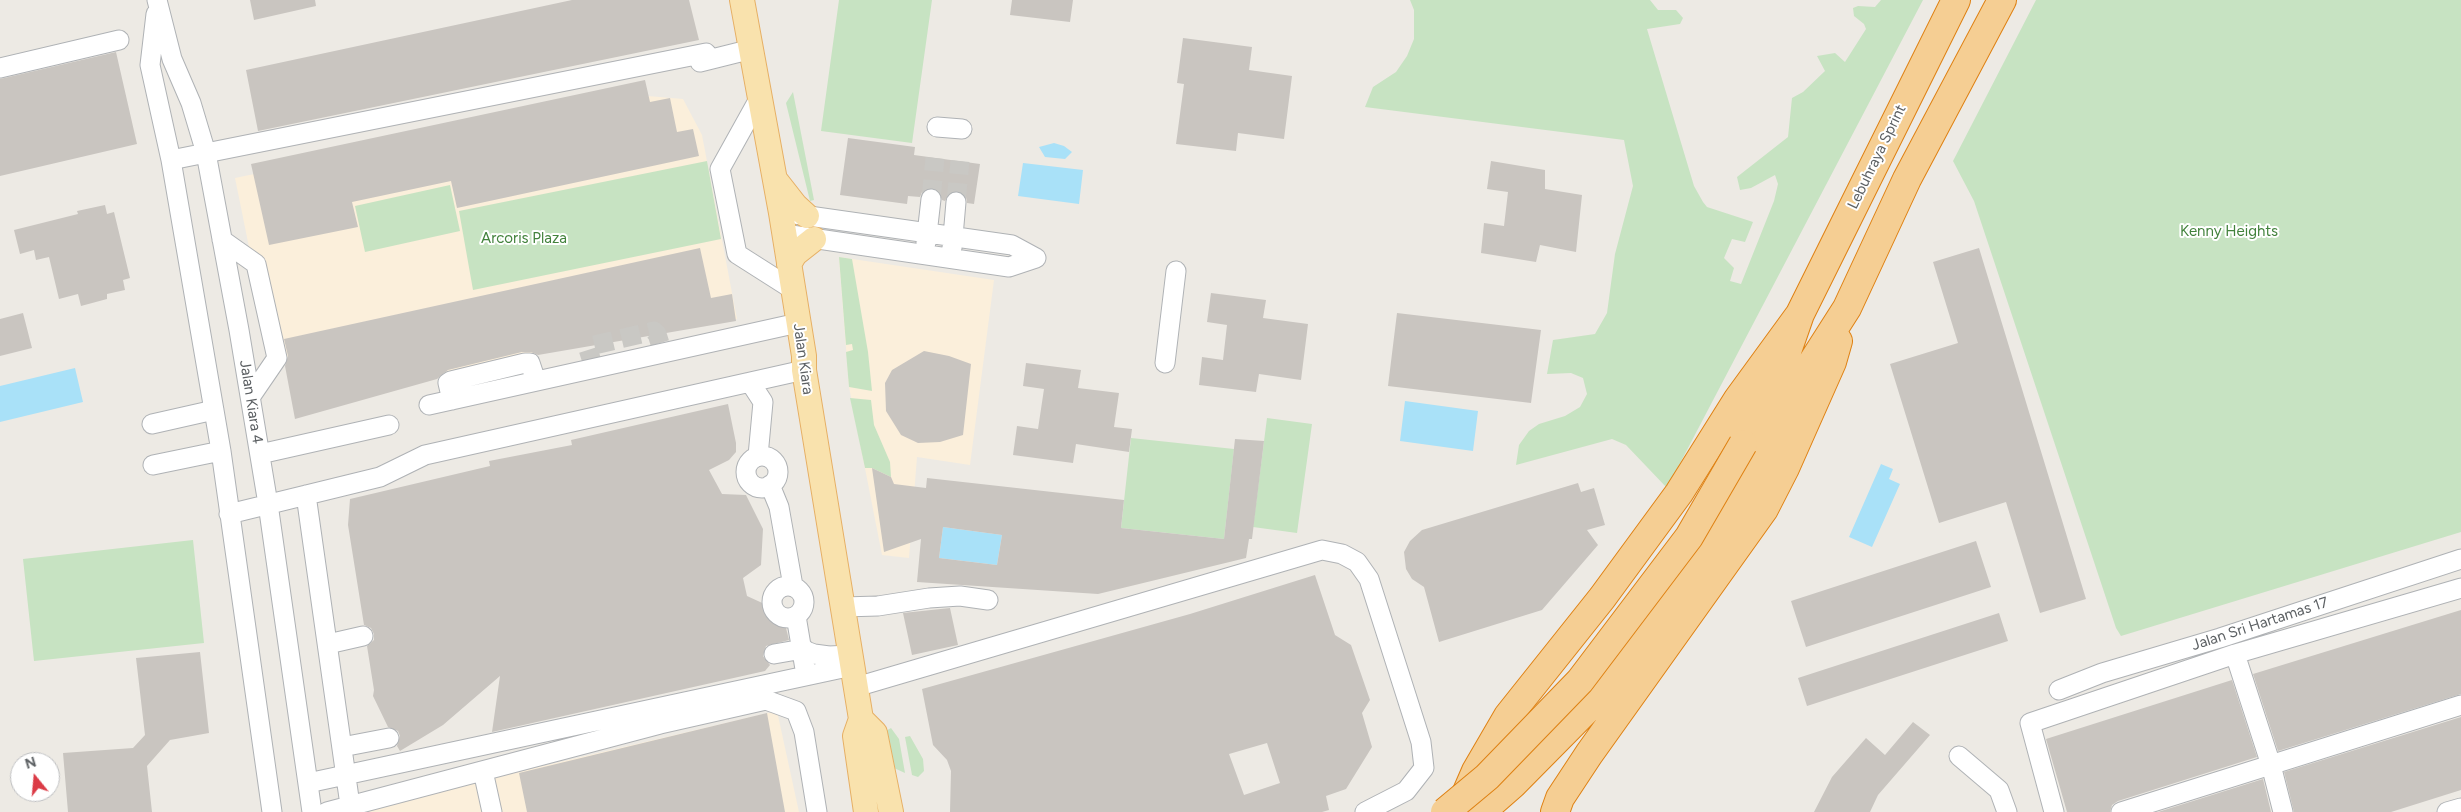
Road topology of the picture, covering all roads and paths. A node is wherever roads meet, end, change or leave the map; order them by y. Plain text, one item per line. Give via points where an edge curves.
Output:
1 (157, 0) edge
2 (742, 0) edge
3 (1956, 0) edge
4 (2002, 0) edge
5 (119, 40) dead end
6 (752, 49) junction
7 (711, 59) junction
8 (0, 68) edge
9 (760, 97) junction
10 (540, 98) dead end
11 (937, 127) dead end
12 (962, 129) dead end
13 (206, 154) junction
14 (171, 160) junction
15 (775, 178) junction
16 (931, 199) tunnel mouth
17 (956, 202) tunnel mouth
18 (807, 216) junction
19 (782, 224) junction
20 (928, 233) junction
21 (953, 237) junction
22 (814, 239) junction
23 (222, 240) junction
24 (924, 254) junction
25 (950, 260) junction
26 (789, 264) junction
27 (1176, 270) dead end
28 (792, 289) junction
29 (1847, 308) junction
30 (1800, 314) junction
31 (798, 323) junction
32 (1165, 363) dead end
33 (804, 370) junction
34 (750, 382) junction
35 (251, 396) junction
36 (429, 405) dead end
37 (214, 410) junction
38 (152, 424) dead end
39 (389, 425) dead end
40 (221, 451) junction
41 (260, 454) junction
42 (153, 465) dead end
43 (306, 495) junction
44 (268, 504) junction
45 (229, 514) junction
46 (2461, 559) edge
47 (793, 586) junction
48 (2461, 588) edge
49 (988, 600) dead end
50 (843, 607) junction
51 (796, 616) junction
52 (2229, 635) junction
53 (363, 636) dead end
54 (328, 644) junction
55 (802, 646) junction
56 (2235, 654) junction
57 (853, 669) junction
58 (805, 670) junction
59 (2059, 690) dead end
60 (2461, 705) edge
61 (861, 719) junction
62 (389, 738) dead end
63 (342, 747) junction
64 (1959, 756) dead end
65 (2271, 765) junction
66 (483, 771) junction
67 (346, 774) junction
68 (308, 784) junction
69 (2461, 808) edge
70 (351, 809) edge
71 (272, 812) edge
72 (312, 812) edge
73 (327, 812) edge
74 (492, 812) edge
75 (817, 812) edge
76 (866, 812) edge
77 (891, 812) edge
78 (1365, 812) edge
79 (1445, 812) edge
80 (1458, 812) edge
81 (1481, 812) edge
82 (1555, 812) edge
83 (2007, 812) edge
84 (2054, 812) edge
85 (2121, 812) edge
86 (2283, 812) edge
87 (2447, 812) edge

1 - 13 street, Jalan Kiara 4 via 172,59 191,103
1 - 14 street, Jalan Kiara 4 via 150,65
2 - 6 main road, Jalan Kiara
3 - 30 highway, Lebuhraya Sprint
4 - 29 highway via 1907,180
5 - 8 street
6 - 7 street
6 - 9 main road, Jalan Kiara
7 - 10 street
7 - 13 street via 706,53 469,106
9 - 15 main road, Jalan Kiara
9 - 28 street via 720,169 737,254
11 - 12 street
13 - 14 street
13 - 23 street, Jalan Kiara 4
14 - 37 street, Jalan Kiara 4
15 - 18 main road via 794,205
15 - 19 main road, Jalan Kiara
16 - 20 street
17 - 21 street
18 - 19 street
18 - 20 street
19 - 22 street
19 - 26 main road, Jalan Kiara
20 - 21 street
20 - 24 street
21 - 25 street
21 - 25 street via 1012,245 1036,258 1009,267
22 - 24 street
22 - 26 main road via 795,254
23 - 35 street, Jalan Kiara 4
23 - 35 street via 256,264 277,358
24 - 25 street
26 - 28 main road, Jalan Kiara
27 - 32 street
28 - 31 main road, Jalan Kiara
29 - 81 highway via 1810,366 1753,481 1665,611 1600,696
29 - 82 highway via 1832,362 1764,509 1589,754 1560,798
30 - 79 highway, bridge via 1783,363 1743,444 1689,537 1580,681 1487,777
30 - 80 highway, bridge via 1738,399 1662,516 1508,716 1476,771
31 - 33 main road, Jalan Kiara
31 - 36 street
33 - 34 street
33 - 50 main road, Jalan Kiara
34 - 43 street via 425,455 380,477
34 - 47 street via 763,402 758,456 747,467 748,477 754,486 770,486 779,507
35 - 41 street, Jalan Kiara 4
37 - 38 street
37 - 40 street, Jalan Kiara 4
39 - 41 street
40 - 42 street
40 - 45 street, Jalan Kiara 4
41 - 44 street, Jalan Kiara 4
43 - 44 street
43 - 54 street
44 - 45 street
44 - 68 street, Jalan Kiara 4
45 - 71 street, Jalan Kiara 4
46 - 52 street, Jalan Sri Hartamas 17 via 2429,577
47 - 51 street via 804,597 804,608
47 - 51 street via 778,590 772,604 781,616
48 - 56 street
49 - 50 street via 952,596 878,606
50 - 57 main road, Jalan Kiara
51 - 55 street
52 - 56 street
52 - 59 street, Jalan Sri Hartamas 17 via 2102,673
53 - 54 street
54 - 63 street
55 - 57 street via 806,651 829,656
55 - 58 street
55 - 58 street via 775,662
56 - 65 street
56 - 84 street via 2030,723
57 - 58 street
57 - 61 main road, Jalan Kiara
57 - 78 street via 1322,550 1342,554 1357,562 1369,580 1421,742 1424,768 1406,791
58 - 67 street
60 - 65 street
61 - 76 main road, Jalan Kiara via 855,736
61 - 77 main road, Jalan Kiara via 875,733
62 - 63 street
63 - 67 street
64 - 83 street via 1999,790
65 - 85 street
65 - 86 street
66 - 70 street
66 - 74 street
66 - 75 street via 660,724 766,700 796,711 804,732
67 - 68 street
67 - 70 street
68 - 72 street, Jalan Kiara 4
69 - 87 street
70 - 73 street

